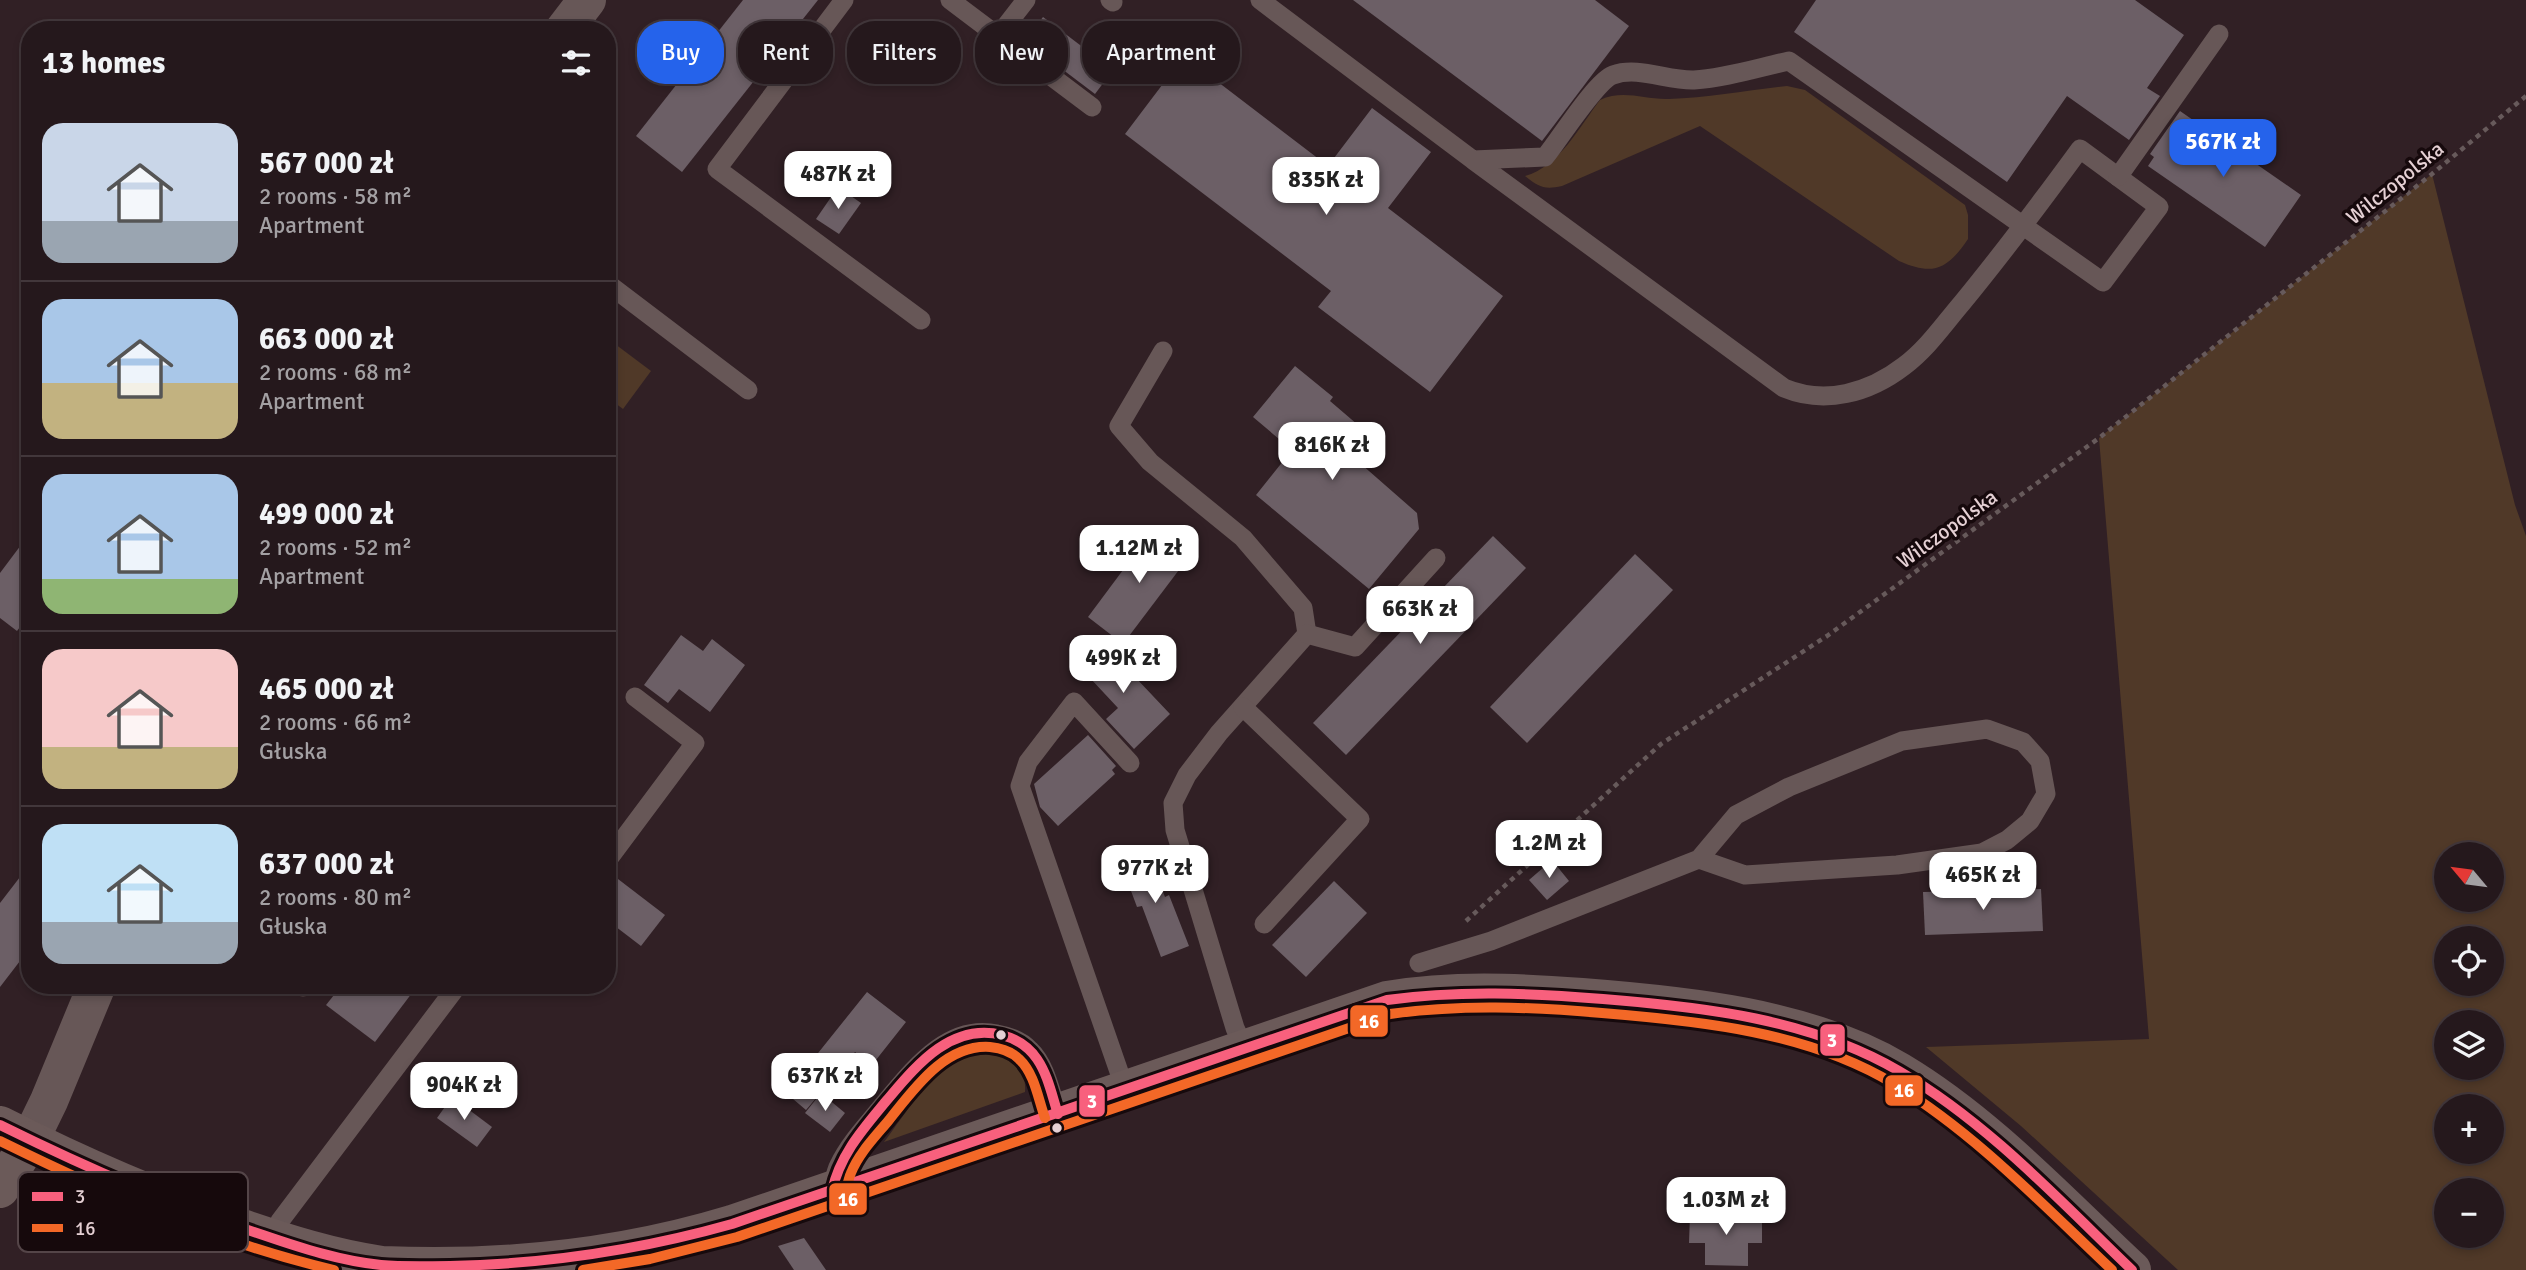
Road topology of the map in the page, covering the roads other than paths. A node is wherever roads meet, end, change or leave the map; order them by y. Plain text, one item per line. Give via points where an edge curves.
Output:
1 (587, 0) edge
2 (844, 0) edge
3 (950, 0) edge
4 (1026, 0) edge
5 (1260, 0) edge
6 (571, 21) edge
7 (978, 21) edge
8 (1010, 21) edge
9 (2219, 34) dead end
10 (1062, 84) edge
11 (1092, 107) dead end
12 (1473, 160) junction
13 (2118, 177) junction
14 (2024, 225) junction
15 (616, 290) edge
16 (921, 320) dead end
17 (1163, 351) dead end
18 (748, 390) dead end
19 (1436, 558) dead end
20 (1307, 634) junction
21 (635, 697) dead end
22 (1243, 707) junction
23 (1130, 763) dead end
24 (616, 849) edge
25 (1699, 859) junction
26 (1264, 924) dead end
27 (1419, 963) dead end
28 (93, 994) edge
29 (451, 994) edge
30 (1244, 1048) junction
31 (1125, 1089) junction
32 (1058, 1114) junction
33 (15, 1133) edge
34 (102, 1172) edge
35 (0, 1189) edge
36 (832, 1191) junction
37 (248, 1230) edge
38 (271, 1239) junction
39 (577, 1265) edge
40 (2132, 1270) edge

1 - 6 street
2 - 16 lane via 717,169
3 - 7 lane
4 - 8 lane
5 - 12 lane
9 - 13 lane
10 - 11 lane
12 - 14 lane via 1545,157 1612,75 1691,80 1788,61
12 - 14 lane via 1784,388 1806,395 1860,391 1905,366
13 - 14 lane via 2080,149
13 - 14 lane via 2159,207 2103,282
15 - 18 lane
17 - 20 lane via 1119,426 1150,462 1243,538 1303,608
19 - 20 lane via 1354,647
20 - 22 lane
21 - 24 lane via 695,743
22 - 26 lane via 1360,819
22 - 30 lane via 1187,775 1173,803 1175,831
23 - 31 lane via 1074,702 1028,762 1020,786
25 - 25 lane via 1736,815 1789,787 1902,741 1987,729 2024,742 2040,761 2046,794 2030,821 1982,852 1897,864 1745,875
25 - 27 lane via 1491,941
28 - 33 street via 59,1079
29 - 38 lane
30 - 31 street
30 - 40 street via 1387,1000 1453,992 1612,999 1768,1023 1854,1049 1922,1086 1995,1143
31 - 32 street
32 - 36 street
32 - 36 lane via 1030,1050 1002,1035 970,1033 928,1055 906,1077 838,1166
33 - 34 street
33 - 35 street
36 - 39 street via 679,1240
37 - 38 street
38 - 39 street via 402,1267

